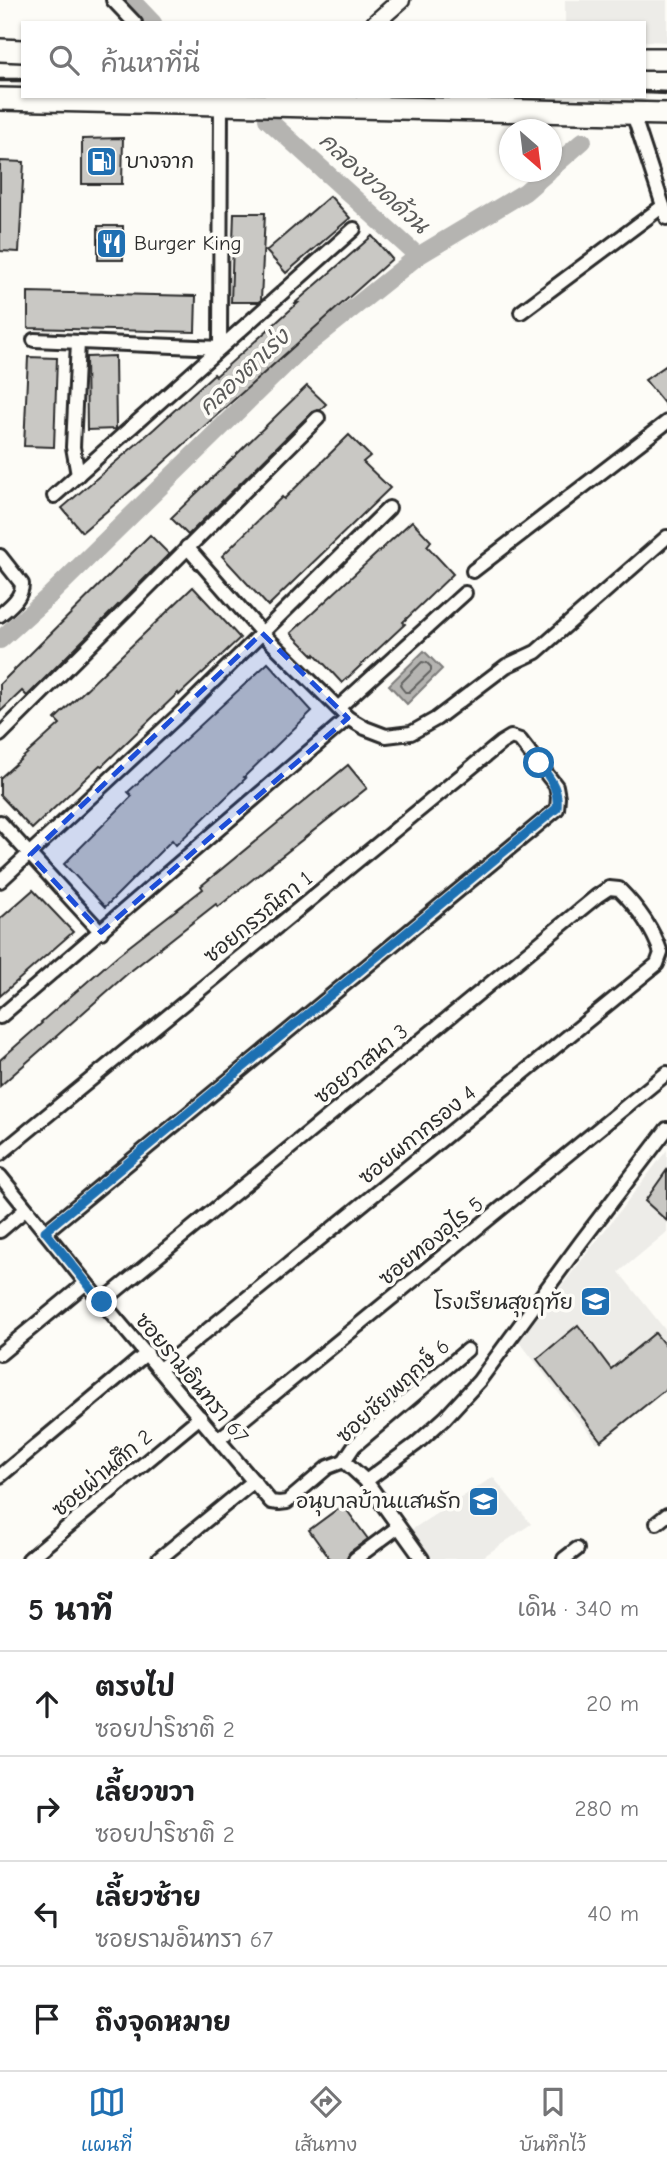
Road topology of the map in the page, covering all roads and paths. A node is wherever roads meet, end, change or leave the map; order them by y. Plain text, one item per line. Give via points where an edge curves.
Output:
1 (113, 0) edge
2 (401, 0) edge
3 (133, 21) edge
4 (377, 21) edge
5 (0, 50) edge
6 (21, 51) edge
7 (646, 59) edge
8 (667, 59) edge
9 (0, 99) edge
10 (314, 100) edge
11 (221, 103) junction
12 (633, 114) junction
13 (667, 114) edge
14 (665, 212) edge
15 (354, 229) dead end
16 (521, 312) dead end
17 (34, 340) dead end
18 (78, 342) junction
19 (220, 348) junction
20 (318, 418) dead end
21 (667, 422) edge
22 (78, 475) junction
23 (54, 496) dead end
24 (389, 508) dead end
25 (667, 537) edge
26 (187, 547) junction
27 (0, 556) edge
28 (472, 571) dead end
29 (465, 593) dead end
30 (0, 615) edge
31 (262, 633) junction
32 (343, 713) junction
33 (0, 734) edge
34 (0, 822) edge
35 (30, 855) junction
36 (0, 881) edge
37 (642, 917) joint
38 (101, 932) junction
39 (0, 1017) edge
40 (667, 1073) edge
41 (667, 1129) edge
42 (0, 1154) edge
43 (0, 1176) edge
44 (26, 1209) junction
45 (0, 1231) edge
46 (45, 1231) junction
47 (86, 1283) junction
48 (102, 1302) junction
49 (467, 1350) dead end
50 (146, 1353) junction
51 (0, 1354) edge
52 (160, 1369) junction
53 (200, 1417) junction
54 (219, 1439) junction
55 (344, 1461) junction
56 (0, 1476) edge
57 (254, 1481) junction
58 (366, 1481) junction
59 (279, 1503) joint
60 (398, 1527) junction
61 (577, 1549) dead end
62 (29, 1559) edge
63 (159, 1559) edge
64 (355, 1559) edge
65 (422, 1559) edge
66 (564, 1559) edge

1 - 3 street
2 - 4 street
5 - 6 main road
7 - 8 main road
9 - 11 main road
10 - 11 main road
10 - 12 main road
11 - 19 street
12 - 13 main road
12 - 14 street
14 - 16 street
15 - 19 street
17 - 18 street
18 - 19 street
18 - 22 street via 73,447
19 - 22 street
20 - 26 street
21 - 28 street
22 - 23 street
24 - 31 street
25 - 32 street via 536,652 506,666 411,733 386,736
26 - 31 street
26 - 33 street
27 - 30 street via 22,590
29 - 32 street
31 - 32 street
31 - 35 street
32 - 38 street
34 - 35 street
35 - 36 street
35 - 38 street
37 - 48 street, ซอยวาสนา 3 via 619,888 597,896
37 - 52 street, ซอยผกากรอง 4 via 661,953 657,964
38 - 39 street
40 - 54 street, ซอยทองอุไร 5
41 - 58 street via 479,1381 435,1427
42 - 46 street, ซอยกรรณิกา 1 via 501,743 511,737 520,740 556,786 557,808
43 - 44 street, ซอยรามอินทรา 67
44 - 45 street
44 - 46 street, ซอยรามอินทรา 67
46 - 47 street, ซอยรามอินทรา 67
47 - 48 street, ซอยรามอินทรา 67
47 - 51 street
48 - 50 street, ซอยรามอินทรา 67
49 - 55 street, ซอยชัยพฤกษ์ 6 via 354,1446
50 - 52 street, ซอยรามอินทรา 67
50 - 56 street
52 - 53 street, ซอยรามอินทรา 67
53 - 54 street, ซอยรามอินทรา 67
53 - 62 street, ซอยผ่านศึก 2
54 - 57 street, ซอยรามอินทรา 67
55 - 58 street
55 - 59 street, ซอยชัยพฤกษ์ 6 via 328,1467
57 - 59 street, ซอยรามอินทรา 67 via 271,1502
57 - 63 street
58 - 60 street
60 - 64 street
60 - 65 street
61 - 66 street

